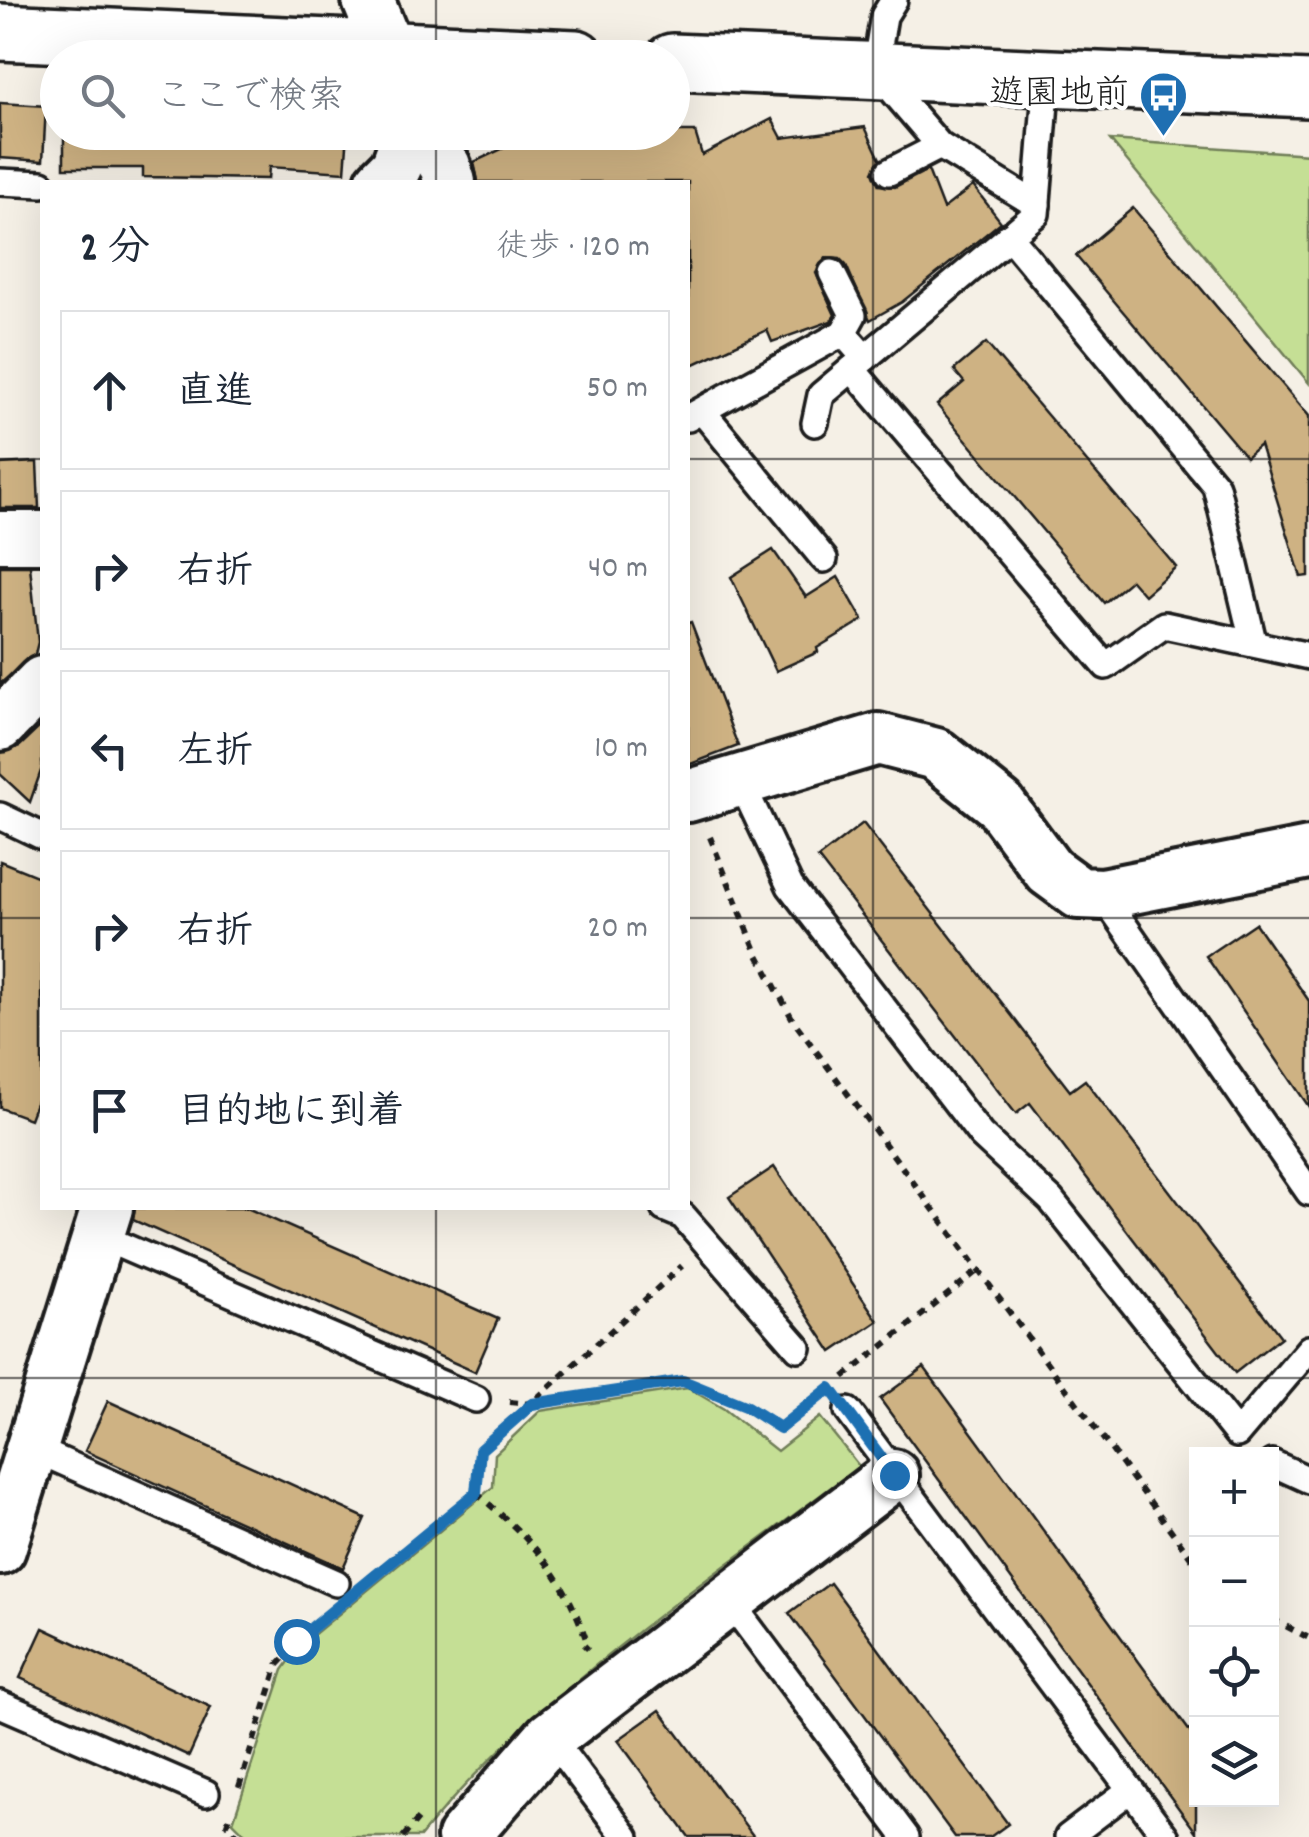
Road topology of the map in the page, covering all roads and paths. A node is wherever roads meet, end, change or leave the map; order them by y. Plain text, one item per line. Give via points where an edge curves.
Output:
1 (894, 0) edge
2 (0, 32) edge
3 (394, 39) edge
4 (690, 63) edge
5 (875, 70) junction
6 (1046, 78) junction
7 (1309, 89) edge
8 (940, 146) junction
9 (402, 150) edge
10 (435, 150) edge
11 (889, 172) dead end
12 (383, 180) edge
13 (449, 180) edge
14 (0, 182) edge
15 (40, 184) edge
16 (1037, 204) junction
17 (1010, 236) junction
18 (832, 273) dead end
19 (843, 333) junction
20 (858, 363) junction
21 (695, 415) edge
22 (815, 423) dead end
23 (40, 537) edge
24 (0, 538) edge
25 (824, 558) dead end
26 (1253, 641) junction
27 (1309, 656) edge
28 (40, 684) edge
29 (0, 726) edge
30 (740, 780) junction
31 (0, 816) edge
32 (698, 816) edge
33 (40, 835) edge
34 (1309, 853) edge
35 (1102, 894) junction
36 (1309, 1192) edge
37 (669, 1210) edge
38 (103, 1222) edge
39 (708, 1244) junction
40 (976, 1272) junction
41 (798, 1348) dead end
42 (1309, 1348) edge
43 (830, 1388) junction
44 (476, 1399) dead end
45 (532, 1404) junction
46 (848, 1412) joint
47 (1237, 1434) junction
48 (1253, 1447) edge
49 (32, 1448) junction
50 (1279, 1465) edge
51 (894, 1475) junction
52 (1309, 1480) edge
53 (476, 1493) junction
54 (0, 1549) edge
55 (1189, 1555) edge
56 (344, 1592) junction
57 (731, 1603) junction
58 (1279, 1623) edge
59 (1309, 1638) edge
60 (574, 1658) dead end
61 (0, 1704) edge
62 (550, 1736) junction
63 (1130, 1790) junction
64 (206, 1793) dead end
65 (234, 1800) dead end
66 (231, 1812) dead end
67 (445, 1822) edge
68 (239, 1837) edge
69 (404, 1837) edge
70 (626, 1837) edge
71 (906, 1837) edge
72 (1068, 1837) edge
73 (1166, 1837) edge

1 - 5 lane via 884,16
2 - 3 street
4 - 5 street
5 - 6 street
5 - 8 lane
6 - 7 street
6 - 16 lane
8 - 11 lane
8 - 16 lane
9 - 12 street
10 - 13 street
14 - 15 lane
16 - 17 lane via 1036,214
17 - 20 lane
17 - 26 lane via 1216,486
18 - 19 lane via 853,316
19 - 20 lane
19 - 21 lane
20 - 22 lane via 821,394
20 - 26 lane via 1106,666 1164,625
21 - 25 lane
23 - 24 street
26 - 27 lane
28 - 29 street
30 - 32 street
30 - 35 street via 878,740 936,754 1000,805 1049,871 1080,893
30 - 47 lane via 790,886 982,1134 1051,1200
31 - 33 lane
32 - 40 path via 793,1020
34 - 35 street
35 - 36 lane
37 - 39 lane via 684,1216
38 - 44 lane
38 - 49 street
39 - 41 lane
39 - 45 path
40 - 43 path
40 - 55 path
42 - 47 lane
43 - 45 path via 780,1428 683,1381
43 - 46 path
45 - 53 path via 480,1450
46 - 51 lane
47 - 48 lane
49 - 54 street
49 - 56 lane
50 - 52 lane
51 - 57 street
51 - 63 lane
53 - 56 path
53 - 60 path via 556,1571 588,1645
56 - 65 path via 278,1665
57 - 62 street
57 - 71 lane
58 - 59 path
61 - 64 lane
62 - 67 street
62 - 70 lane
63 - 72 lane
63 - 73 lane
66 - 68 path via 227,1824
67 - 69 path

